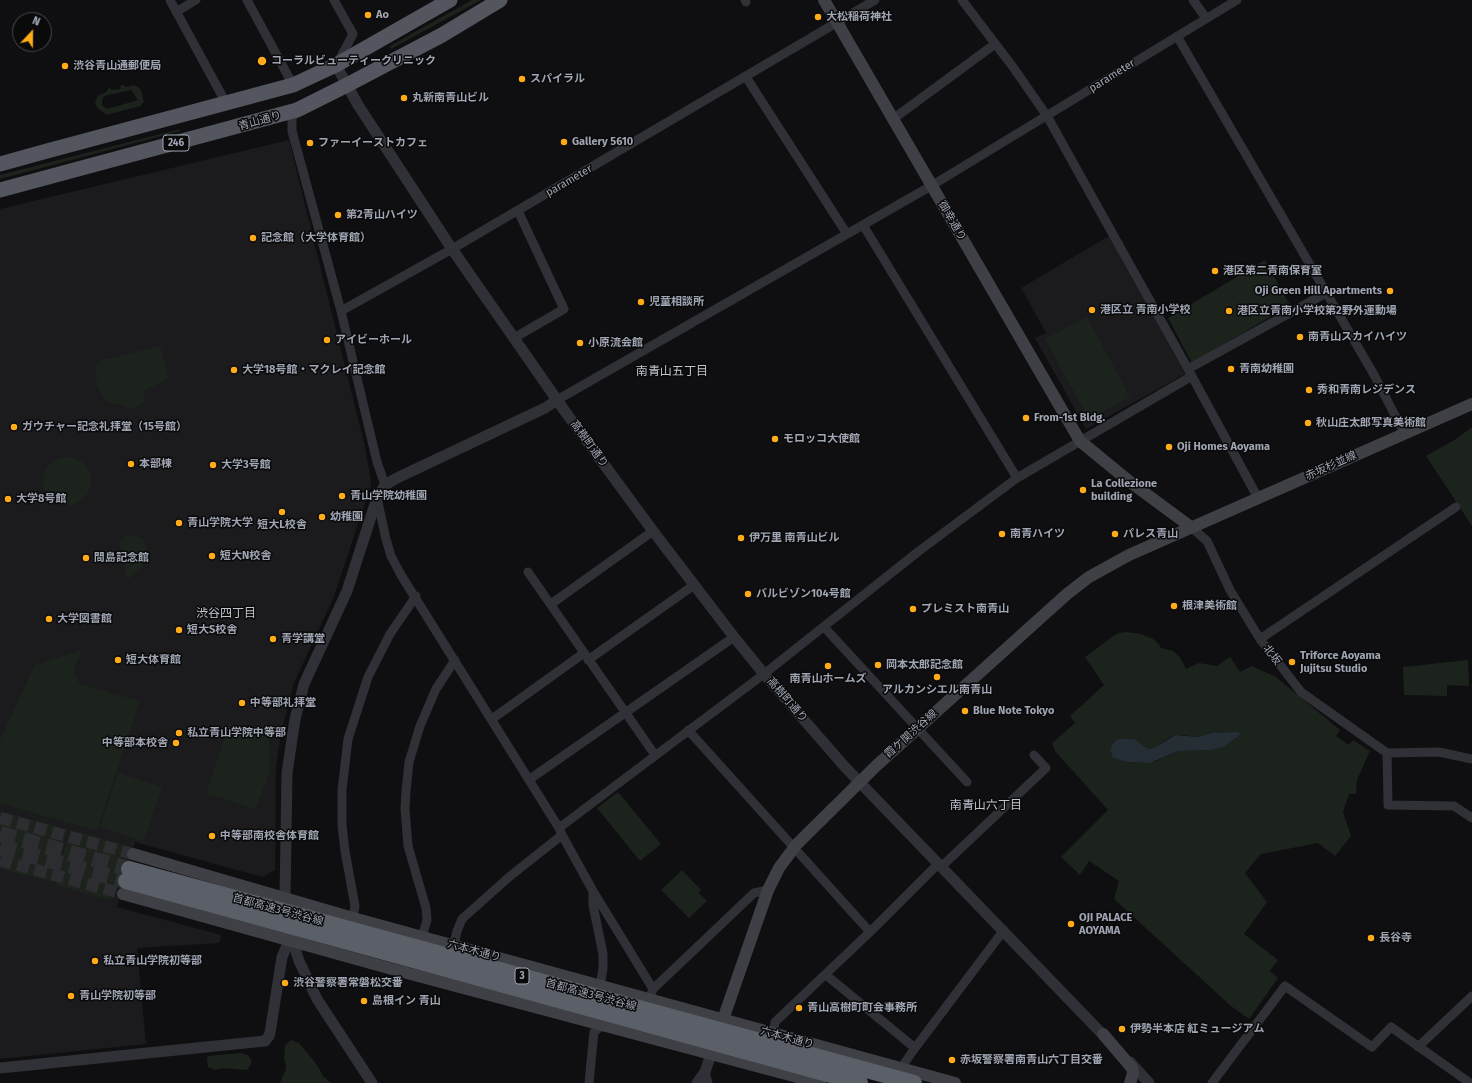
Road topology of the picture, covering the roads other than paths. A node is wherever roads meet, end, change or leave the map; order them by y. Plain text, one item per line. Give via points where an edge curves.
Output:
1 (170, 0) edge
2 (196, 0) edge
3 (246, 0) edge
4 (334, 0) edge
5 (450, 0) edge
6 (500, 0) edge
7 (824, 0) edge
8 (875, 0) edge
9 (962, 0) edge
10 (1193, 0) edge
11 (1237, 0) edge
12 (176, 12) junction
13 (1206, 18) junction
14 (838, 23) junction
15 (1177, 36) junction
16 (996, 44) junction
17 (336, 65) junction
18 (746, 78) junction
19 (293, 85) junction
20 (347, 86) junction
21 (226, 103) junction
22 (297, 110) junction
23 (1047, 116) junction
24 (893, 119) junction
25 (0, 164) edge
26 (931, 186) junction
27 (0, 190) edge
28 (518, 211) junction
29 (863, 225) junction
30 (847, 234) junction
31 (452, 250) junction
32 (1326, 293) junction
33 (341, 311) junction
34 (514, 338) junction
35 (1190, 372) junction
36 (557, 400) junction
37 (1472, 404) edge
38 (1406, 433) junction
39 (1080, 442) junction
40 (1017, 478) junction
41 (385, 485) junction
42 (377, 498) junction
43 (1258, 498) junction
44 (1456, 507) dead end
45 (1190, 527) junction
46 (652, 531) junction
47 (528, 572) dead end
48 (694, 585) junction
49 (416, 596) junction
50 (551, 604) junction
51 (824, 627) junction
52 (734, 637) junction
53 (1260, 638) junction
54 (586, 656) junction
55 (456, 660) junction
56 (764, 674) junction
57 (625, 713) junction
58 (492, 720) junction
59 (918, 728) junction
60 (688, 730) junction
61 (1387, 753) junction
62 (655, 755) junction
63 (1034, 755) dead end
64 (1472, 759) edge
65 (530, 779) junction
66 (860, 782) junction
67 (968, 782) dead end
68 (1472, 818) edge
69 (561, 832) junction
70 (794, 848) junction
71 (940, 865) junction
72 (128, 875) junction
73 (768, 890) junction
74 (593, 891) junction
75 (285, 898) junction
76 (288, 918) junction
77 (352, 918) junction
78 (1004, 930) junction
79 (870, 932) junction
80 (422, 937) junction
81 (293, 942) junction
82 (454, 945) junction
83 (405, 973) junction
84 (826, 975) junction
85 (600, 986) junction
86 (651, 994) junction
87 (1472, 996) edge
88 (722, 1020) junction
89 (603, 1024) junction
90 (1103, 1034) junction
91 (717, 1035) junction
92 (779, 1036) junction
93 (1418, 1047) junction
94 (915, 1048) junction
95 (711, 1054) junction
96 (0, 1068) edge
97 (901, 1068) junction
98 (705, 1072) junction
99 (372, 1083) edge
100 (589, 1083) edge
101 (697, 1083) edge
102 (708, 1083) edge
103 (820, 1083) edge
104 (830, 1083) edge
105 (860, 1083) edge
106 (889, 1083) edge
107 (914, 1083) edge
108 (955, 1083) edge
109 (1130, 1083) edge
110 (1149, 1083) edge
111 (1212, 1083) edge
112 (1470, 1083) edge

1 - 12 street
2 - 12 street
3 - 19 street
4 - 17 street via 353,34
5 - 17 highway, 246
6 - 20 highway, 青山通り / 246 via 442,35
7 - 14 main road, 御幸通り
8 - 14 street, parameter
9 - 16 street
10 - 13 street
11 - 13 street, parameter
12 - 21 street
13 - 15 street, parameter
14 - 18 street, parameter
14 - 24 main road, 御幸通り
15 - 23 street, parameter
15 - 32 street
16 - 23 street
16 - 24 street
17 - 19 highway, 246
17 - 20 street, 高樹町通り
18 - 28 street, parameter
18 - 30 street
19 - 21 highway, 246
20 - 22 highway, 青山通り / 246
20 - 31 street, 高樹町通り
21 - 25 highway, 246
22 - 27 highway, 青山通り / 246
22 - 33 street via 292,118 292,130
23 - 26 street, parameter
23 - 35 street
24 - 26 main road, 御幸通り
26 - 29 street, parameter
26 - 39 main road, 御幸通り
28 - 31 street, parameter
28 - 34 street via 564,309
29 - 30 street, parameter
29 - 40 street
30 - 36 street, parameter
31 - 33 street, parameter
31 - 34 street, 高樹町通り
32 - 35 street
32 - 38 street
33 - 41 street via 377,462
34 - 36 street, 高樹町通り
35 - 39 street
35 - 43 street
36 - 41 street
36 - 46 street, 高樹町通り
37 - 38 main road, 赤坂杉並線
38 - 43 main road, 赤坂杉並線
39 - 40 street
39 - 45 main road
40 - 51 street via 919,551
41 - 42 street
42 - 49 street via 392,556 401,575
42 - 75 street via 347,591 304,684 295,719 286,773
43 - 45 main road, 赤坂杉並線
44 - 53 street
45 - 53 street, 北坂 via 1207,541 1230,590
45 - 59 main road, 霞ケ関渋谷線 via 1098,571 1076,587
46 - 48 street, 高樹町通り
46 - 50 street
47 - 50 street
48 - 52 street, 高樹町通り
48 - 54 street
49 - 55 street
49 - 77 street via 390,634 368,677 348,739 342,790 342,825 355,906
50 - 54 street
51 - 56 street
51 - 59 street
52 - 56 street, 高樹町通り
52 - 57 street
53 - 61 street, 北坂 via 1301,692
54 - 57 street
54 - 58 street
55 - 58 street
55 - 80 street via 428,705 411,755 408,776 405,809 408,846 426,908 427,920
56 - 60 street
56 - 66 street, 高樹町通り
57 - 62 street
57 - 65 street
58 - 65 street
59 - 66 main road, 霞ケ関渋谷線
59 - 67 street
60 - 62 street
60 - 70 street
61 - 64 street via 1439,752
61 - 68 street via 1388,805 1454,806
62 - 69 street
63 - 71 street via 1046,768
65 - 69 street
66 - 70 main road, 霞ケ関渋谷線
66 - 71 street, 高樹町通り
69 - 74 street
69 - 82 street via 462,919
70 - 73 main road, 霞ケ関渋谷線 via 779,868
70 - 79 street
71 - 78 street, 高樹町通り
71 - 79 street
72 - 75 main road, 六本木通り
72 - 81 main road
72 - 105 highway, 首都高速3号渋谷線 / 3
72 - 107 highway, 首都高速3号渋谷線 / 3
73 - 86 street via 754,893
73 - 88 main road, 霞ケ関渋谷線
74 - 85 street via 592,904 602,954
74 - 86 street
75 - 76 street
75 - 77 main road, 六本木通り
76 - 81 street
76 - 83 main road via 294,922 352,938
77 - 80 main road, 六本木通り
78 - 90 street, 高樹町通り
78 - 94 street
79 - 84 street
80 - 82 main road, 六本木通り
81 - 83 main road
81 - 96 street via 286,948 282,957 270,1036 265,1040
81 - 99 street via 317,998
82 - 85 main road, 六本木通り
83 - 89 main road
84 - 92 street via 775,1022 774,1029
84 - 94 street
85 - 86 main road, 六本木通り
85 - 91 main road via 610,1005
86 - 88 main road, 六本木通り
87 - 93 street
88 - 91 main road, 霞ケ関渋谷線
88 - 92 main road, 六本木通り
89 - 95 main road
89 - 100 street via 594,1032
90 - 109 main road via 1132,1068
90 - 110 street, 高樹町通り
91 - 95 main road, 霞ケ関渋谷線
91 - 104 main road via 732,1044 812,1066
91 - 106 main road
92 - 97 main road, 六本木通り
93 - 111 street via 1391,1027 1372,1047 1284,986
93 - 112 street
94 - 97 street
95 - 98 street
95 - 103 main road
97 - 108 main road, 六本木通り
98 - 101 street
98 - 102 street

